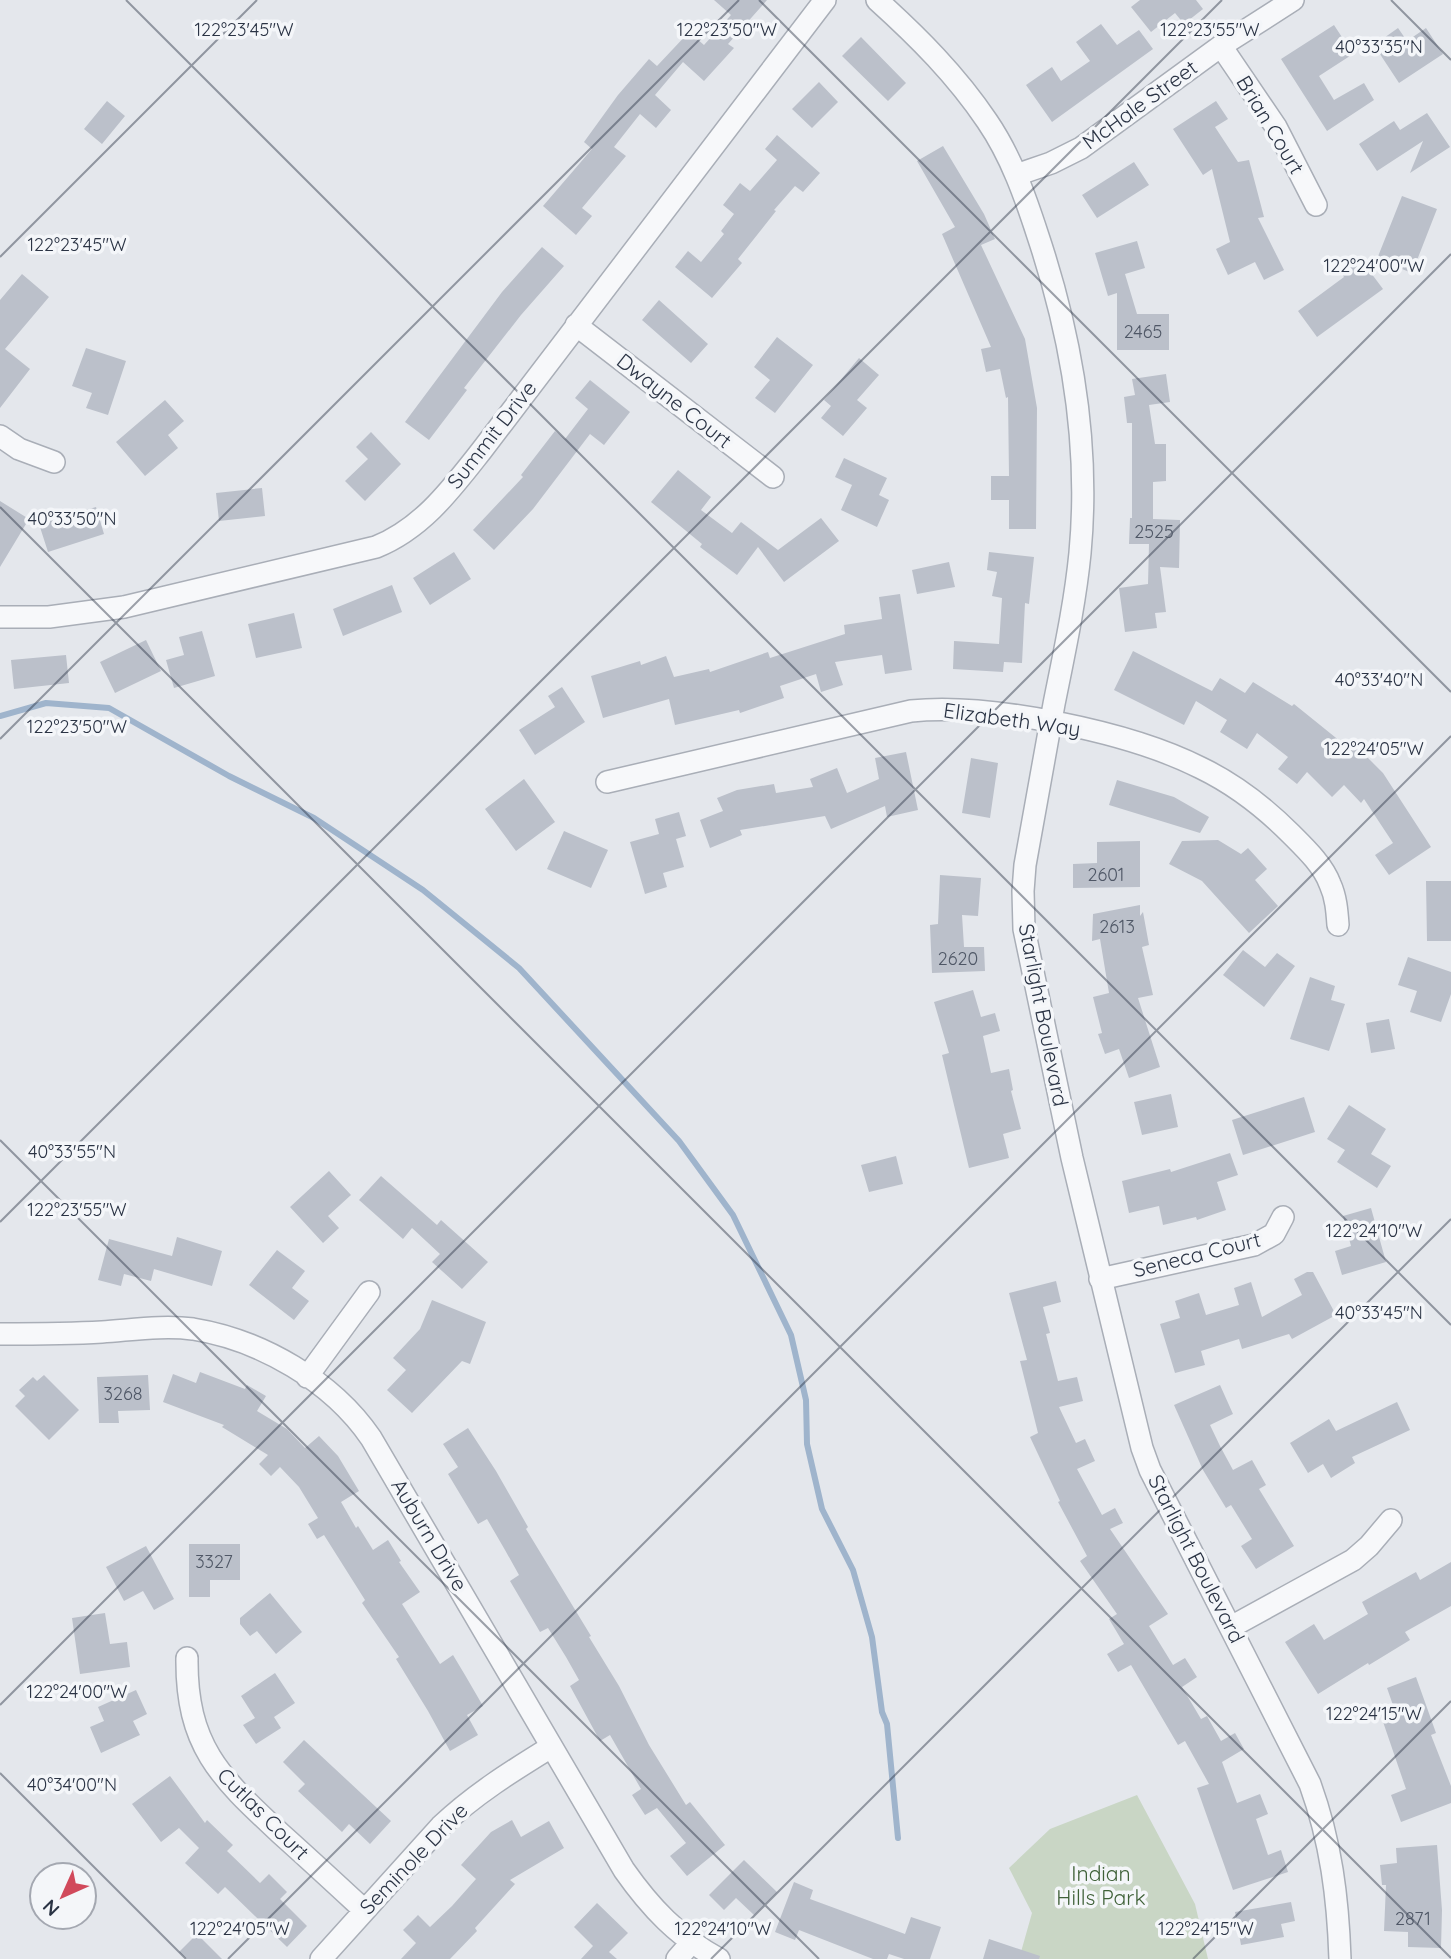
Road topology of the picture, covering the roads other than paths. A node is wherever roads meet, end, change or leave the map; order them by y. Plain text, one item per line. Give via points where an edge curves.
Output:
1 (825, 0) edge
2 (877, 0) edge
3 (1293, 0) edge
4 (1221, 46) junction
5 (1016, 175) junction
6 (1316, 205) dead end
7 (576, 324) junction
8 (0, 436) edge
9 (54, 462) dead end
10 (773, 478) dead end
11 (0, 617) edge
12 (1051, 722) junction
13 (607, 782) dead end
14 (1338, 925) dead end
15 (1283, 1217) dead end
16 (1100, 1279) junction
17 (369, 1292) dead end
18 (0, 1334) edge
19 (307, 1377) junction
20 (1391, 1520) dead end
21 (1231, 1627) junction
22 (187, 1658) dead end
23 (551, 1747) junction
24 (364, 1910) junction
25 (691, 1943) junction
26 (321, 1959) edge
27 (677, 1959) edge
28 (719, 1959) edge
29 (1340, 1959) edge

1 - 7 street, Summit Drive
2 - 5 street, Starlight Boulevard via 926,46 970,97
3 - 4 street, McHale Street
4 - 5 street, McHale Street via 1081,148
4 - 6 street, Brian Court via 1276,127
5 - 12 street, Starlight Boulevard via 1051,272 1077,401 1081,449 1077,582
7 - 10 street, Dwayne Court
7 - 11 street, Summit Drive via 441,501 385,543 124,607 49,617
8 - 9 street
12 - 13 street, Elizabeth Way via 972,710 911,711
12 - 14 street, Elizabeth Way via 1176,756 1239,791 1283,826 1320,866 1335,897
12 - 16 street, Starlight Boulevard via 1025,865 1023,919
15 - 16 street, Seneca Court via 1274,1234 1254,1245
16 - 21 street, Starlight Boulevard via 1150,1470
17 - 19 street
18 - 19 street, Auburn Drive via 192,1329 259,1349
19 - 23 street, Auburn Drive via 351,1412 372,1438
20 - 21 street via 1353,1560
21 - 29 street, Starlight Boulevard via 1298,1756 1319,1809 1335,1880
22 - 24 street, Cutlas Court via 192,1714 204,1747 224,1779
23 - 24 street, Seminole Drive via 459,1809
23 - 25 street, Auburn Drive via 636,1887
24 - 26 street, Seminole Drive
25 - 27 street
25 - 28 street, Auburn Drive

